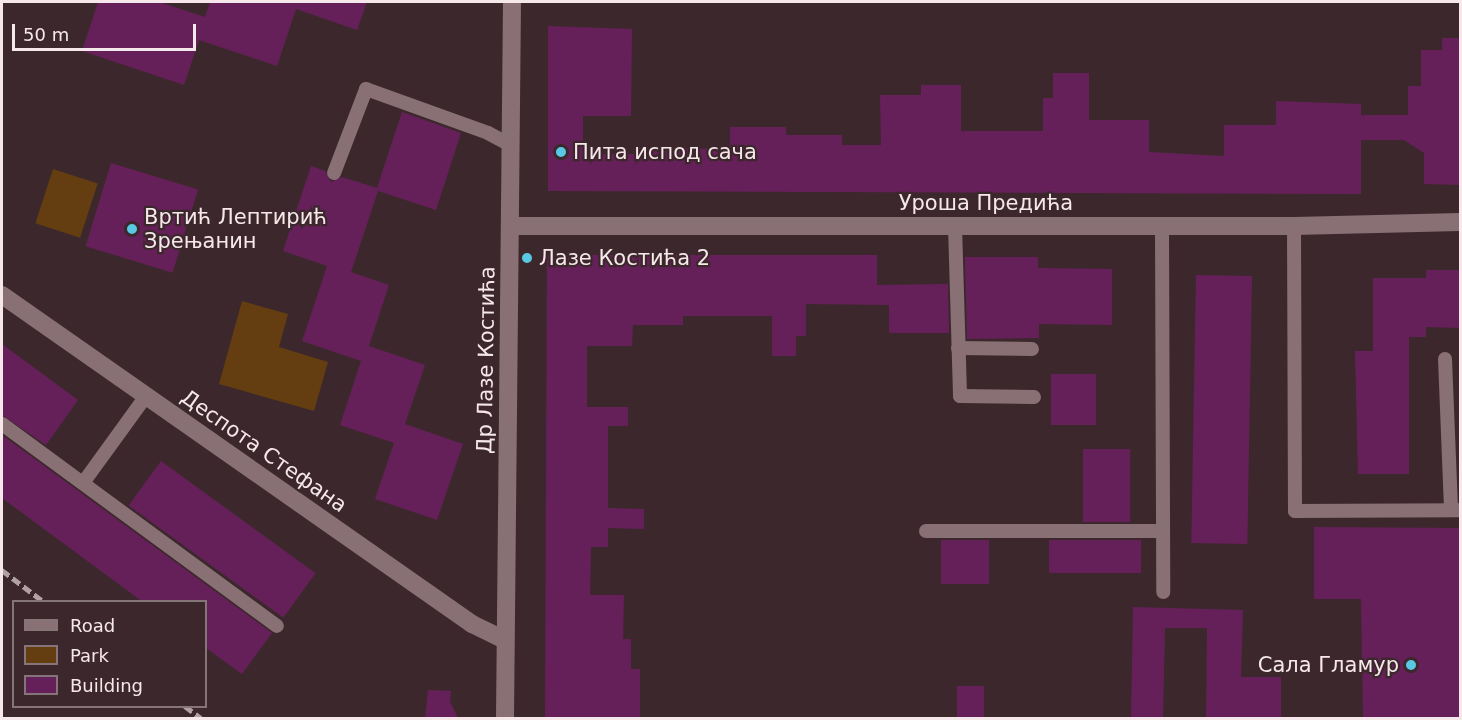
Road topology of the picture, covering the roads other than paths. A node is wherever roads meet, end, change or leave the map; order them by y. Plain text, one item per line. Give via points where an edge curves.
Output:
1 (512, 2) edge
2 (512, 146) junction
3 (334, 173) dead end
4 (1461, 222) edge
5 (511, 226) junction
6 (955, 226) junction
7 (1162, 226) junction
8 (1294, 226) junction
9 (2, 295) edge
10 (958, 348) junction
11 (1032, 348) dead end
12 (1445, 359) dead end
13 (146, 396) junction
14 (1034, 397) dead end
15 (2, 424) edge
16 (83, 483) junction
17 (1456, 510) edge
18 (926, 531) dead end
19 (1163, 531) junction
20 (1163, 591) dead end
21 (277, 626) dead end
22 (503, 639) junction
23 (505, 718) edge

1 - 2 street, Др Лазе Костића
2 - 3 lane via 489,133 366,89
2 - 5 street, Др Лазе Костића
4 - 8 street, Уроша Предића
5 - 6 street, Уроша Предића
5 - 22 street, Др Лазе Костића
6 - 7 street, Уроша Предића
6 - 10 lane
7 - 8 street, Уроша Предића
7 - 19 lane
8 - 17 lane via 1295,511
9 - 13 street, Деспота Стефана
10 - 11 lane
10 - 14 lane via 960,396
12 - 17 lane
13 - 16 lane
13 - 22 street, Деспота Стефана via 472,624
15 - 16 lane
16 - 21 lane
18 - 19 lane
19 - 20 lane
22 - 23 street, Др Лазе Костића

